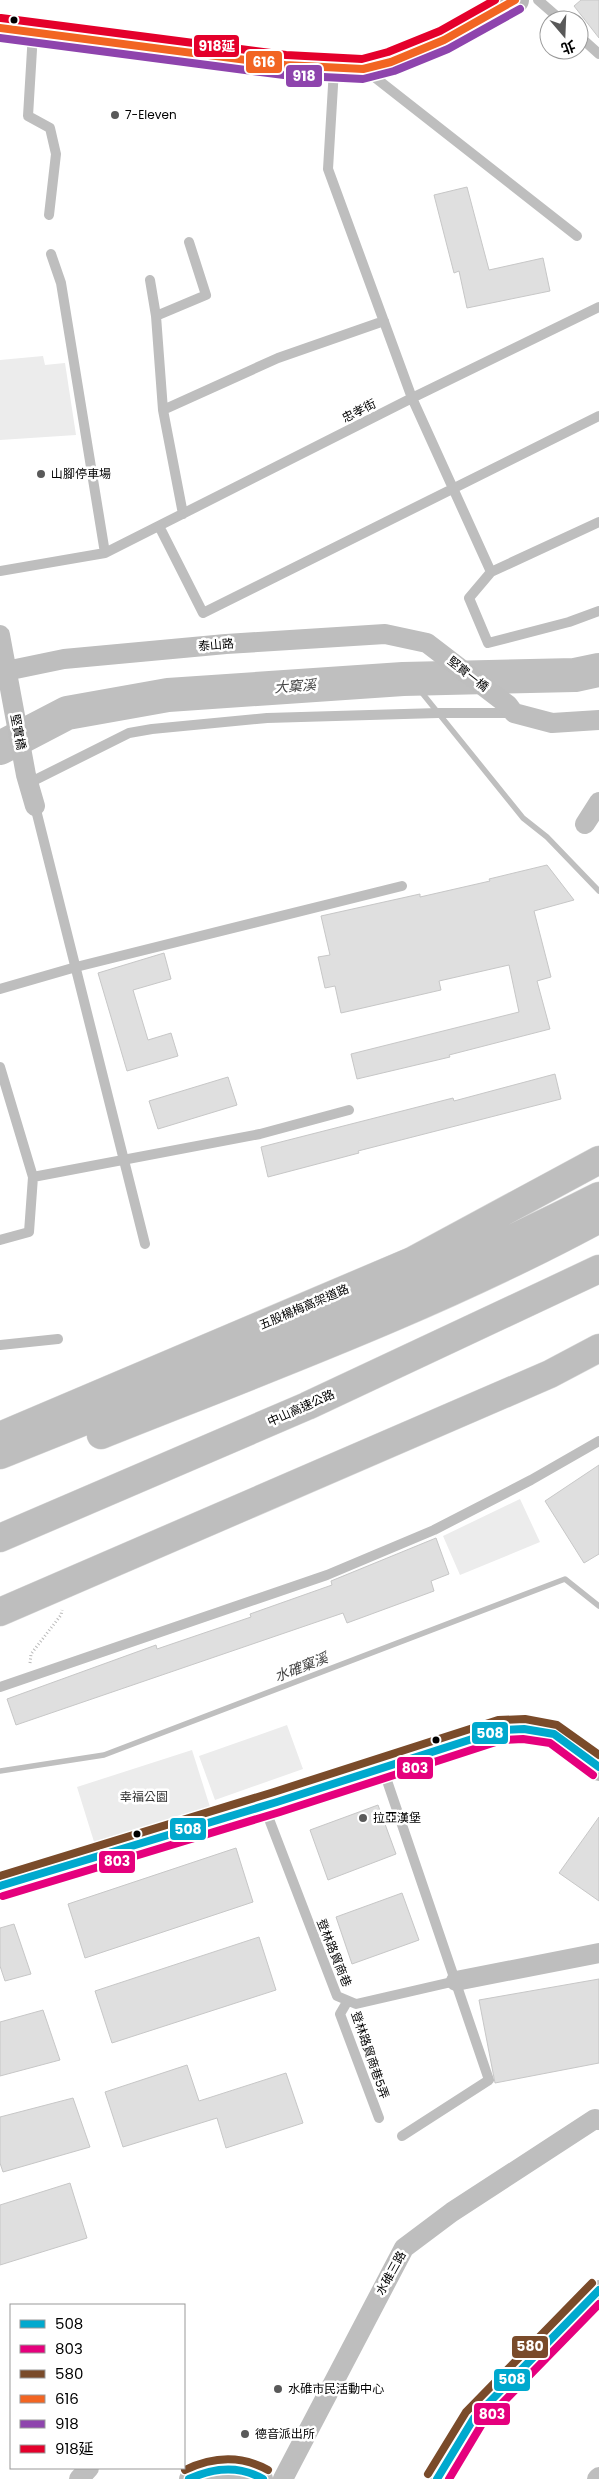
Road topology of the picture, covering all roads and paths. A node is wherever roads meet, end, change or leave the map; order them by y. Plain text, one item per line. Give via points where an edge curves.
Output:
1 (515, 0) edge
2 (538, 0) edge
3 (550, 10) edge
4 (0, 28) edge
5 (33, 32) junction
6 (589, 45) edge
7 (599, 54) edge
8 (334, 69) junction
9 (363, 69) junction
10 (49, 215) dead end
11 (577, 236) dead end
12 (190, 242) dead end
13 (51, 254) dead end
14 (150, 280) dead end
15 (599, 307) edge
16 (156, 316) junction
17 (384, 321) junction
18 (412, 398) junction
19 (163, 410) junction
20 (599, 416) edge
21 (452, 489) junction
22 (183, 514) junction
23 (599, 522) edge
24 (159, 526) junction
25 (105, 553) junction
26 (0, 572) edge
27 (491, 572) junction
28 (599, 611) edge
29 (0, 635) edge
30 (427, 643) joint
31 (5, 686) edge
32 (511, 709) junction
33 (599, 720) edge
34 (27, 779) junction
35 (599, 802) edge
36 (35, 806) joint
37 (585, 824) dead end
38 (402, 886) dead end
39 (76, 967) junction
40 (0, 989) edge
41 (0, 1067) edge
42 (349, 1110) dead end
43 (124, 1160) junction
44 (599, 1160) edge
45 (33, 1177) junction
46 (599, 1196) edge
47 (599, 1211) edge
48 (599, 1219) edge
49 (0, 1240) edge
50 (145, 1244) dead end
51 (528, 1258) junction
52 (599, 1270) edge
53 (58, 1339) dead end
54 (0, 1345) edge
55 (599, 1348) edge
56 (599, 1360) edge
57 (0, 1436) edge
58 (599, 1442) edge
59 (0, 1456) edge
60 (0, 1475) edge
61 (0, 1538) edge
62 (67, 1587) junction
63 (0, 1612) edge
64 (0, 1618) edge
65 (28, 1676) junction
66 (0, 1687) edge
67 (599, 1767) edge
68 (383, 1768) junction
69 (264, 1806) junction
70 (66, 1866) junction
71 (0, 1876) edge
72 (0, 1886) edge
73 (599, 1953) edge
74 (456, 1981) junction
75 (347, 2002) junction
76 (379, 2118) dead end
77 (599, 2120) edge
78 (402, 2136) dead end
79 (599, 2290) edge
80 (88, 2469) edge
81 (79, 2479) edge
82 (189, 2479) edge
83 (262, 2479) edge
84 (283, 2479) edge
85 (437, 2479) edge

1 - 9 street via 444,40 391,62
2 - 3 lane
4 - 5 street
5 - 8 street
5 - 10 lane via 28,116 50,128 56,154
6 - 7 lane
8 - 9 street
8 - 17 lane via 328,169
9 - 11 lane
12 - 16 lane via 206,295
13 - 25 lane via 61,283
14 - 16 lane
15 - 18 lane, 忠孝街
16 - 19 lane
17 - 18 lane
17 - 19 lane via 278,358
18 - 21 lane
18 - 22 lane, 忠孝街
19 - 22 lane
20 - 21 lane
21 - 24 lane via 203,614
21 - 27 lane
22 - 24 lane, 忠孝街
23 - 27 lane
24 - 25 lane, 忠孝街
25 - 26 lane, 忠孝街
27 - 28 lane via 469,598 488,643
29 - 31 street, 堅實橋
30 - 31 street, 泰山路 via 385,634 64,659
30 - 32 street, 堅實一橋
31 - 34 street, 堅實橋
32 - 33 street via 552,724
32 - 34 lane via 267,718 152,729 129,733
34 - 36 street, 堅實橋
35 - 37 street
36 - 39 lane
38 - 39 lane
39 - 40 lane
39 - 43 lane
41 - 45 lane
42 - 43 lane via 260,1134
43 - 45 lane
43 - 50 lane
44 - 57 highway, 五股楊梅高架道路 via 412,1261
45 - 49 lane via 29,1232
46 - 59 highway via 519,1237 334,1319
47 - 51 highway
48 - 51 highway
51 - 60 highway via 345,1338
52 - 61 highway, 中山高速公路 via 307,1406
53 - 54 lane
55 - 63 highway via 550,1374
56 - 62 lane
58 - 65 lane via 434,1530 336,1571
62 - 64 lane
62 - 65 path via 61,1615 31,1654
65 - 66 lane
67 - 68 street via 554,1734 524,1729 500,1730
68 - 69 street
68 - 74 lane
69 - 70 street
69 - 75 lane, 登林路貿商巷 via 337,1996
70 - 71 street
70 - 72 street
73 - 74 street
74 - 75 lane, 登林路貿商巷 via 356,2004
74 - 78 lane via 489,2080
75 - 76 lane, 登林路貿商巷5弄 via 340,2014
77 - 84 street, 水碓三路 via 595,2119 452,2212 404,2248
79 - 85 street via 474,2418
80 - 81 street
82 - 83 street via 204,2471 225,2469 257,2475

